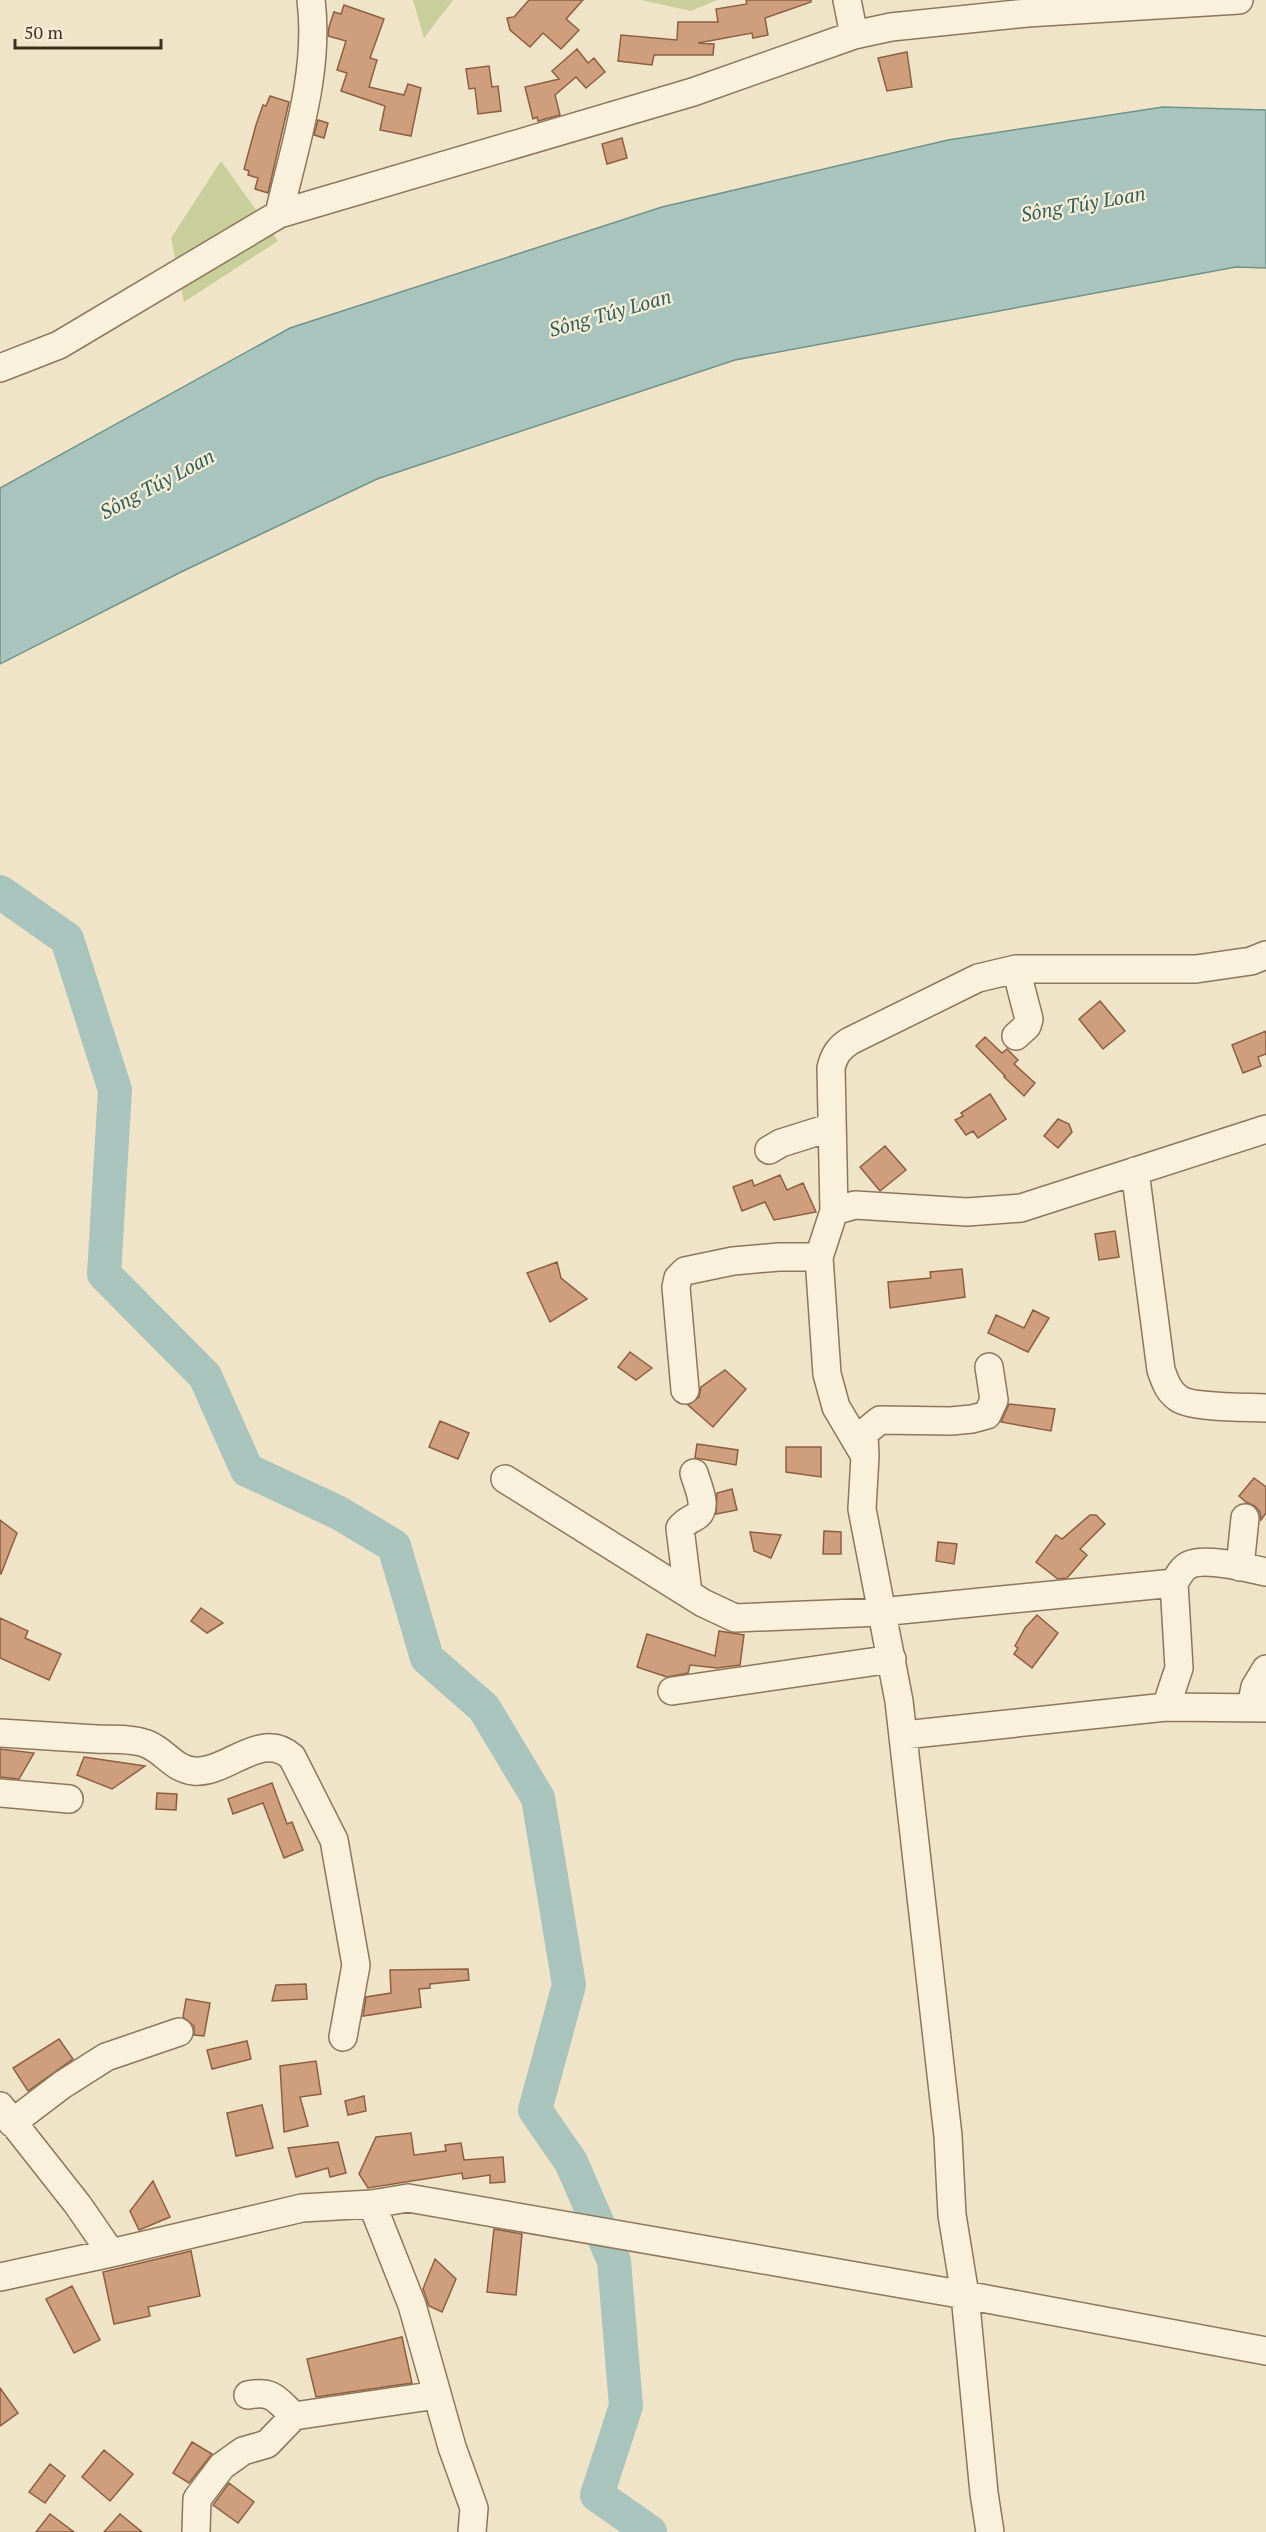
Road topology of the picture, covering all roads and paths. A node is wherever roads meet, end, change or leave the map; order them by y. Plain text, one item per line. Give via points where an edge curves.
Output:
1 (311, 0) edge
2 (847, 0) edge
3 (1239, 0) edge
4 (854, 35) junction
5 (279, 214) junction
6 (0, 368) edge
7 (1266, 956) edge
8 (1016, 969) junction
9 (1016, 1036) dead end
10 (832, 1127) junction
11 (1266, 1129) edge
12 (769, 1150) dead end
13 (1135, 1171) junction
14 (834, 1211) junction
15 (819, 1257) junction
16 (989, 1367) dead end
17 (685, 1390) dead end
18 (1266, 1408) edge
19 (865, 1456) junction
20 (694, 1473) dead end
21 (505, 1479) dead end
22 (1245, 1518) dead end
23 (1240, 1567) junction
24 (1266, 1572) edge
25 (1174, 1583) junction
26 (688, 1593) junction
27 (880, 1612) junction
28 (892, 1659) junction
29 (1266, 1669) edge
30 (672, 1691) dead end
31 (1166, 1707) junction
32 (1258, 1707) edge
33 (0, 1734) edge
34 (904, 1735) junction
35 (0, 1793) edge
36 (69, 1798) dead end
37 (179, 2032) dead end
38 (343, 2037) dead end
39 (6, 2115) edge
40 (372, 2204) junction
41 (111, 2253) junction
42 (0, 2277) edge
43 (964, 2295) junction
44 (1266, 2351) edge
45 (437, 2395) junction
46 (248, 2396) dead end
47 (294, 2416) junction
48 (196, 2532) edge
49 (472, 2532) edge
50 (990, 2532) edge

1 - 5 street via 314,25 302,126
2 - 4 street
3 - 4 street via 1026,14 891,27
4 - 5 street via 693,92
5 - 6 street via 59,345
7 - 8 street via 1196,969
8 - 9 street via 1029,1019
8 - 10 street via 978,978 840,1048 831,1068
10 - 12 street
10 - 14 street
11 - 13 street
13 - 14 street via 1022,1208 967,1212 855,1205
13 - 18 street via 1161,1370 1168,1388 1179,1400 1198,1405
14 - 15 street
15 - 17 street via 733,1262 686,1271 678,1278
15 - 19 street via 831,1392
16 - 19 street via 994,1400 987,1415 951,1421 880,1420 864,1433
19 - 27 street via 862,1509
20 - 26 street via 702,1508 680,1528
21 - 26 street
22 - 23 street
23 - 24 street
23 - 25 street via 1202,1562 1189,1565
25 - 27 street
25 - 31 street via 1179,1668
26 - 27 street via 735,1618
27 - 28 street
28 - 30 street
28 - 34 street
29 - 32 street via 1255,1687
31 - 32 street
31 - 34 street
33 - 38 street via 147,1744 176,1766 194,1771 211,1769 267,1747 285,1750 334,1840 356,1965
34 - 43 street via 948,2136 952,2215
35 - 36 street
37 - 39 street via 106,2057
39 - 41 street
40 - 41 street via 302,2208
40 - 43 street via 408,2198
40 - 45 street via 412,2305
41 - 42 street
43 - 44 street
43 - 50 street
45 - 47 street
45 - 49 street via 474,2508
46 - 47 street via 263,2392 276,2398
47 - 48 street via 267,2444 243,2451 222,2466 197,2499

